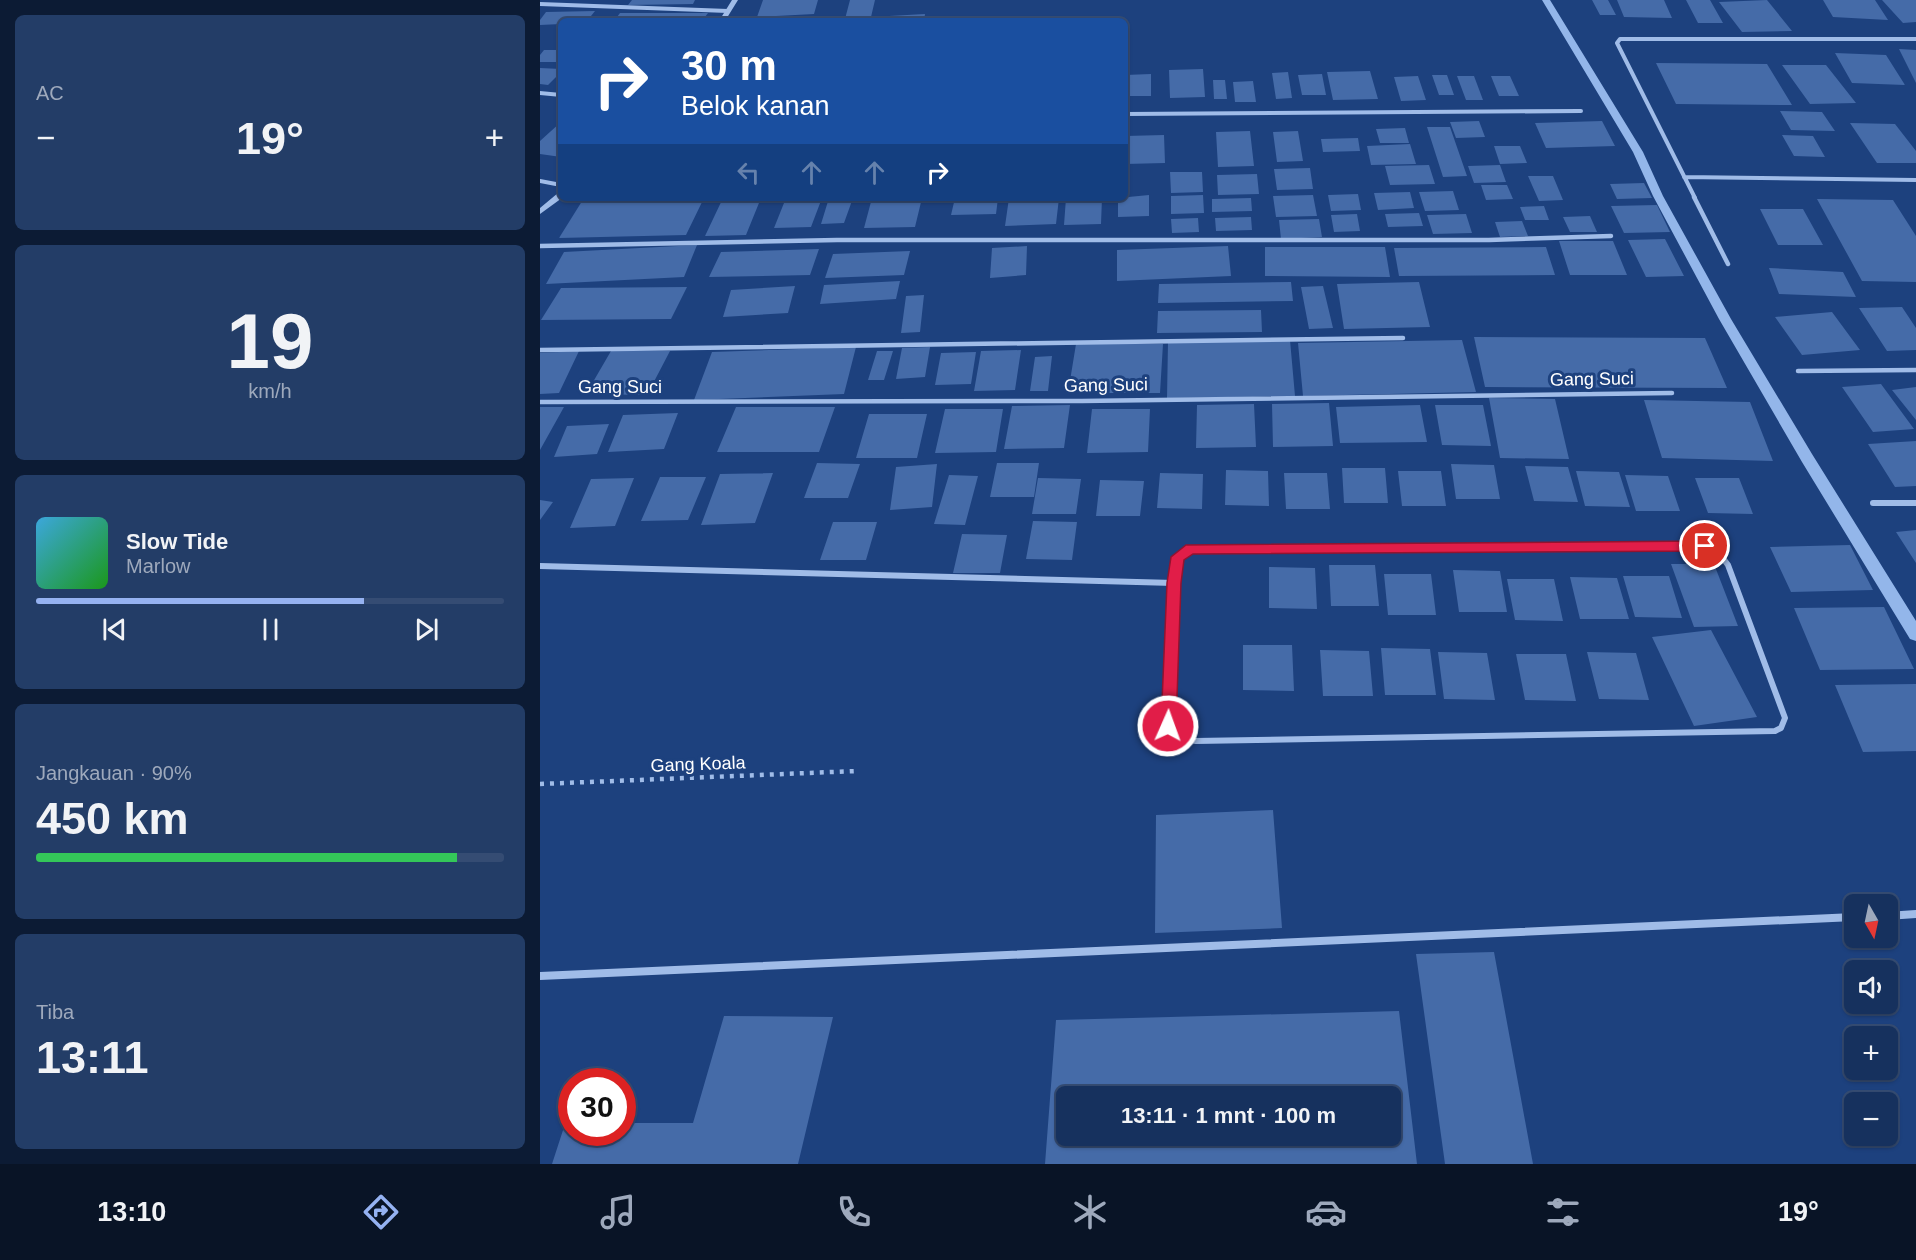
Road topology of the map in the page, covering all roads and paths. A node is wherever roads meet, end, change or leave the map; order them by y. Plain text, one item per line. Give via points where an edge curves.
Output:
1 (735, 0) edge
2 (540, 4) edge
3 (728, 11) junction
4 (724, 18) edge
5 (1916, 39) edge
6 (540, 93) edge
7 (558, 94) edge
8 (1581, 111) dead end
9 (1128, 114) edge
10 (1684, 177) junction
11 (1916, 180) edge
12 (540, 181) edge
13 (558, 184) edge
14 (558, 197) edge
15 (540, 212) edge
16 (1611, 236) dead end
17 (540, 246) edge
18 (1728, 264) dead end
19 (1403, 338) dead end
20 (540, 350) edge
21 (1916, 370) edge
22 (1798, 371) dead end
23 (1672, 393) dead end
24 (540, 402) edge
25 (1873, 503) dead end
26 (1916, 503) edge
27 (540, 566) edge
28 (1174, 583) junction
29 (857, 771) dead end
30 (540, 784) edge
31 (1916, 914) edge
32 (1898, 915) edge
33 (1844, 917) edge
34 (540, 976) edge

1 - 3 street
2 - 3 street
3 - 4 street
5 - 10 street via 1620,39 1617,43
6 - 7 street
8 - 9 street
10 - 11 street
10 - 18 street
12 - 13 street
14 - 15 street
16 - 17 street via 1489,240 837,240
19 - 20 street
21 - 22 street
23 - 24 street, Gang Suci via 1082,401
25 - 26 street
27 - 28 street
28 - 28 street via 1178,557 1197,548 1705,546 1719,553 1728,566 1785,718 1775,731 1196,741 1175,735 1168,726
29 - 30 path, Gang Koala
31 - 32 street
33 - 34 street

